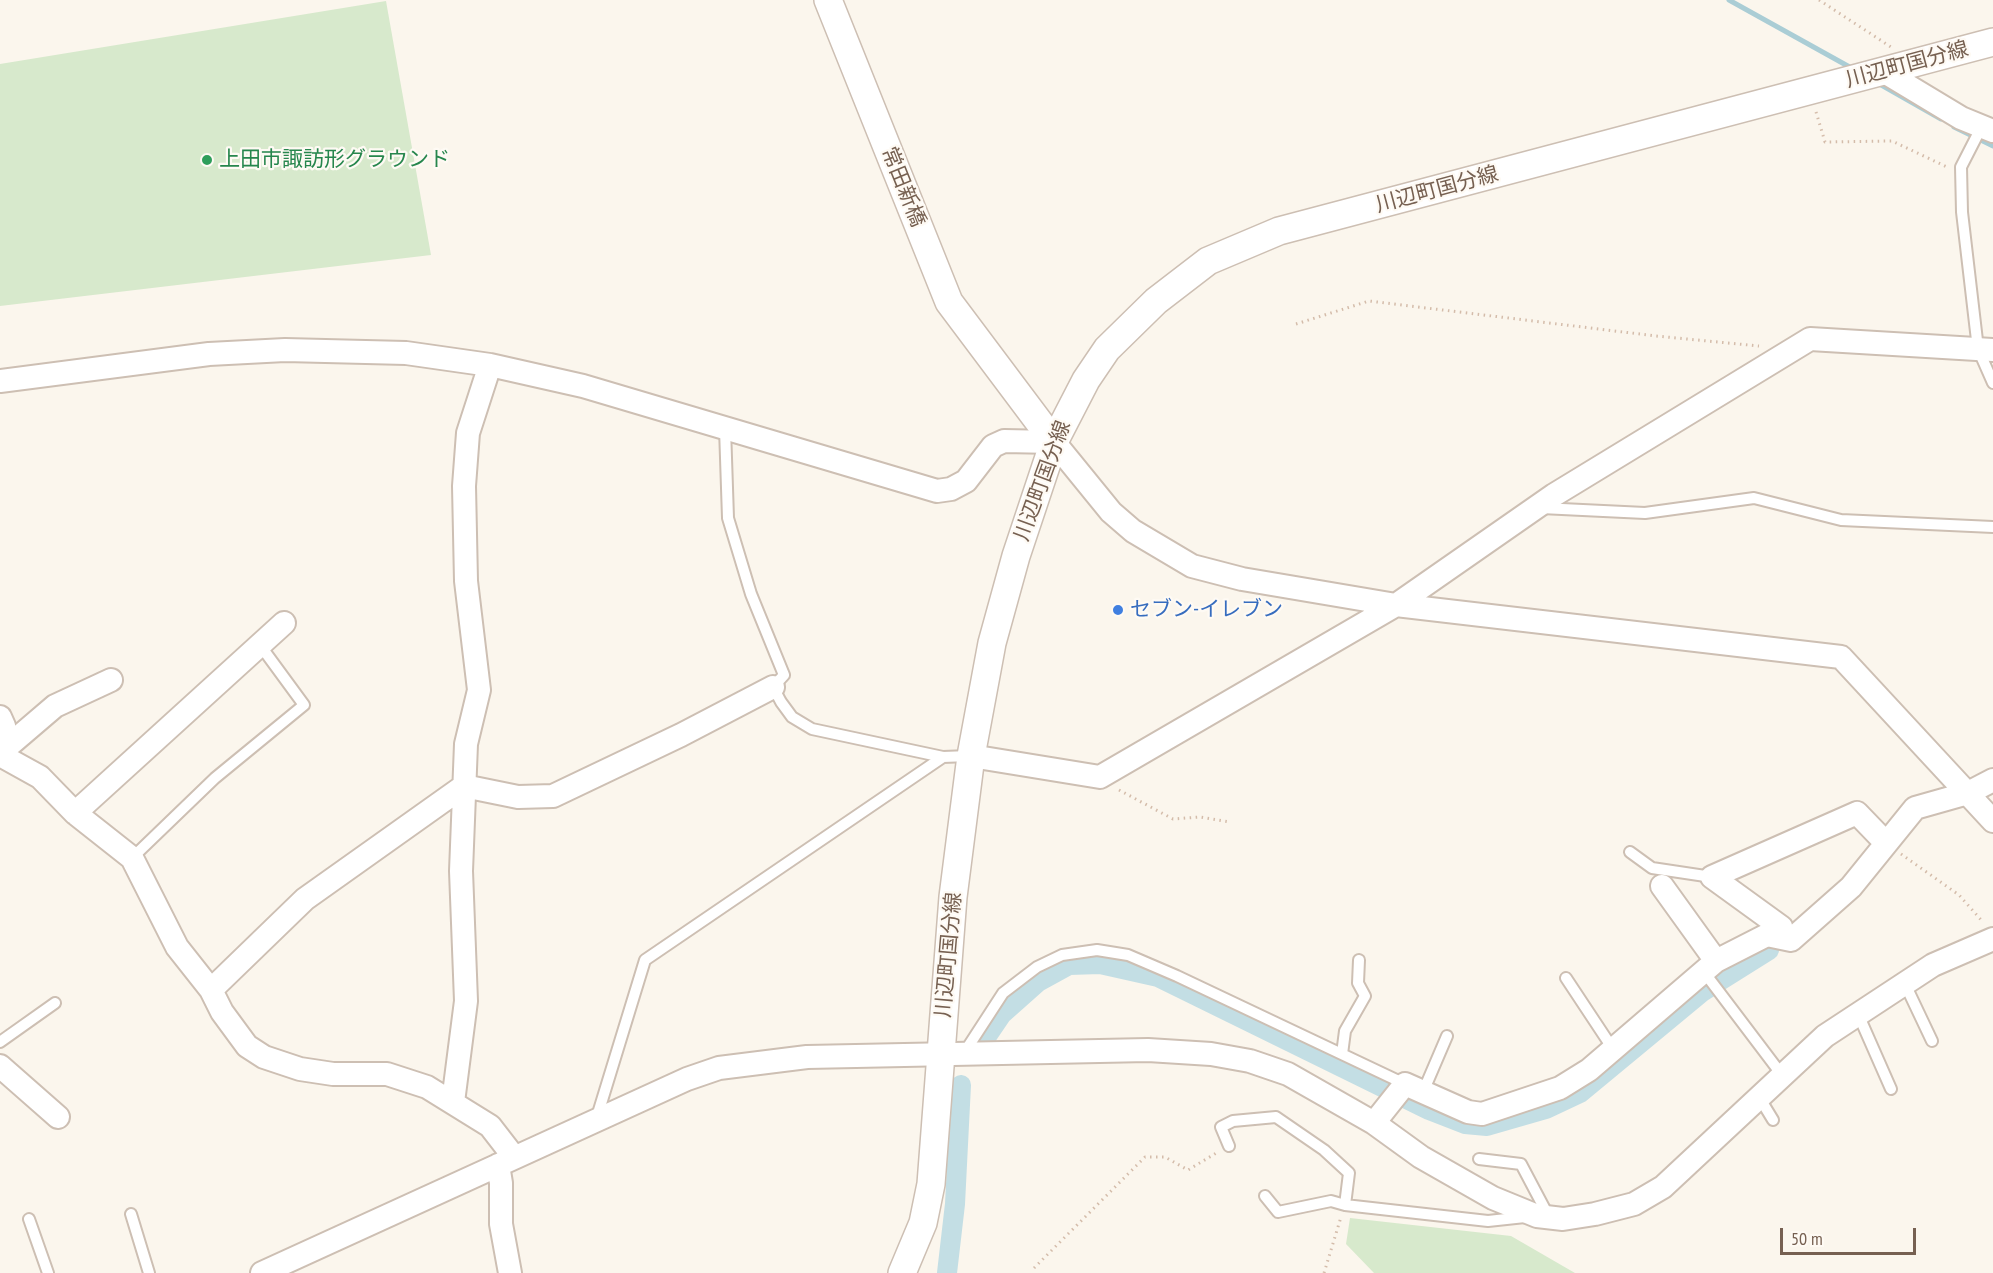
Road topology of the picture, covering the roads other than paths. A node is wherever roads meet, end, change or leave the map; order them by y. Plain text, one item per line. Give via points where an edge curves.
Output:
1 (828, 0) edge
2 (1993, 42) edge
3 (1884, 71) junction
4 (1987, 128) edge
5 (1985, 349) edge
6 (490, 365) junction
7 (0, 381) edge
8 (1993, 383) edge
9 (725, 428) junction
10 (1054, 442) junction
11 (1535, 508) junction
12 (1993, 527) edge
13 (1396, 605) junction
14 (284, 623) dead end
15 (260, 645) junction
16 (111, 680) dead end
17 (773, 687) junction
18 (0, 717) edge
19 (0, 730) edge
20 (0, 754) edge
21 (971, 756) junction
22 (943, 757) junction
23 (1993, 780) edge
24 (464, 786) junction
25 (1968, 793) junction
26 (75, 813) junction
27 (1993, 821) edge
28 (1885, 842) junction
29 (1630, 852) dead end
30 (132, 858) junction
31 (1712, 877) junction
32 (1662, 886) dead end
33 (1990, 932) edge
34 (1779, 938) junction
35 (1359, 960) dead end
36 (1708, 969) junction
37 (1566, 978) dead end
38 (1905, 984) junction
39 (210, 990) junction
40 (55, 1003) dead end
41 (1858, 1014) junction
42 (1448, 1036) dead end
43 (1932, 1041) dead end
44 (0, 1042) edge
45 (1613, 1049) junction
46 (952, 1053) junction
47 (1342, 1054) junction
48 (0, 1066) edge
49 (1782, 1075) junction
50 (1891, 1089) dead end
51 (1405, 1092) junction
52 (1758, 1097) junction
53 (453, 1102) junction
54 (58, 1117) dead end
55 (596, 1120) junction
56 (1773, 1120) dead end
57 (1374, 1123) junction
58 (1229, 1146) road end
59 (1479, 1159) dead end
60 (506, 1161) junction
61 (1265, 1196) dead end
62 (1345, 1205) junction
63 (131, 1214) dead end
64 (1543, 1216) junction
65 (28, 1219) dead end
66 (48, 1273) edge
67 (149, 1273) edge
68 (262, 1273) edge
69 (510, 1273) edge
70 (902, 1273) edge

1 - 10 street, 常田新橋 via 949,302
2 - 3 street, 川辺町国分線
3 - 4 street via 1961,118
3 - 10 street, 川辺町国分線 via 1279,231 1234,248 1184,278 1107,349
4 - 5 lane via 1961,168 1962,212
5 - 8 lane
5 - 11 street via 1810,339
6 - 7 street via 406,353 285,350 209,354
6 - 9 street via 583,386
6 - 24 street via 468,433 465,476 466,581 479,690 466,744
9 - 10 street via 937,491 966,482 993,446 1004,441
9 - 17 lane via 728,518 751,594 784,675
10 - 13 street via 1112,512 1133,531 1191,566 1242,579
10 - 21 street, 川辺町国分線 via 992,643
11 - 12 lane via 1645,513 1754,498 1841,520
11 - 13 street
13 - 21 street via 1100,777
13 - 25 street via 1841,657
14 - 15 street
15 - 26 street
15 - 30 lane via 303,705 215,778
16 - 20 street via 55,705
17 - 22 lane via 792,717 812,729
17 - 24 street via 553,796 518,797
18 - 19 street via 4,726
20 - 26 street via 40,777
21 - 22 lane
21 - 46 street, 川辺町国分線 via 953,897
22 - 55 lane via 645,960
23 - 25 street
24 - 39 street via 305,899
24 - 53 street via 461,872 466,1001
25 - 27 street
25 - 28 street via 1915,808
26 - 30 street
28 - 31 street via 1857,813
28 - 34 street via 1825,912 1791,940
29 - 31 lane via 1652,867
30 - 39 street via 177,947
31 - 34 street via 1781,927
32 - 36 street
33 - 38 street
34 - 36 street via 1767,935
35 - 47 lane via 1358,983 1365,996 1345,1031
36 - 45 street
36 - 49 lane
37 - 45 lane
38 - 41 street
38 - 43 lane
39 - 53 street via 247,1046 264,1057 300,1069 333,1074 387,1074 427,1087
40 - 44 lane
41 - 49 street via 1825,1036
41 - 50 lane
42 - 51 lane
45 - 51 street via 1560,1088 1482,1114
46 - 47 lane via 1003,993 1037,967 1062,955 1097,950 1128,955
46 - 55 street via 807,1057 718,1068
46 - 57 street via 1148,1050 1211,1054 1250,1061 1288,1074
46 - 70 street, 川辺町国分線 via 923,1223
47 - 51 lane
48 - 54 street
49 - 52 street
51 - 57 street
52 - 56 lane
52 - 64 street via 1663,1187 1634,1204 1563,1219
53 - 60 street via 490,1126
55 - 60 street
57 - 64 street via 1421,1157 1483,1192
58 - 62 lane via 1221,1127 1233,1121 1276,1118 1324,1150 1349,1173
59 - 64 lane via 1521,1164
60 - 68 street
60 - 69 street via 501,1183 501,1224
61 - 62 lane via 1278,1212 1331,1201
62 - 64 lane via 1488,1221
63 - 67 lane
65 - 66 lane

